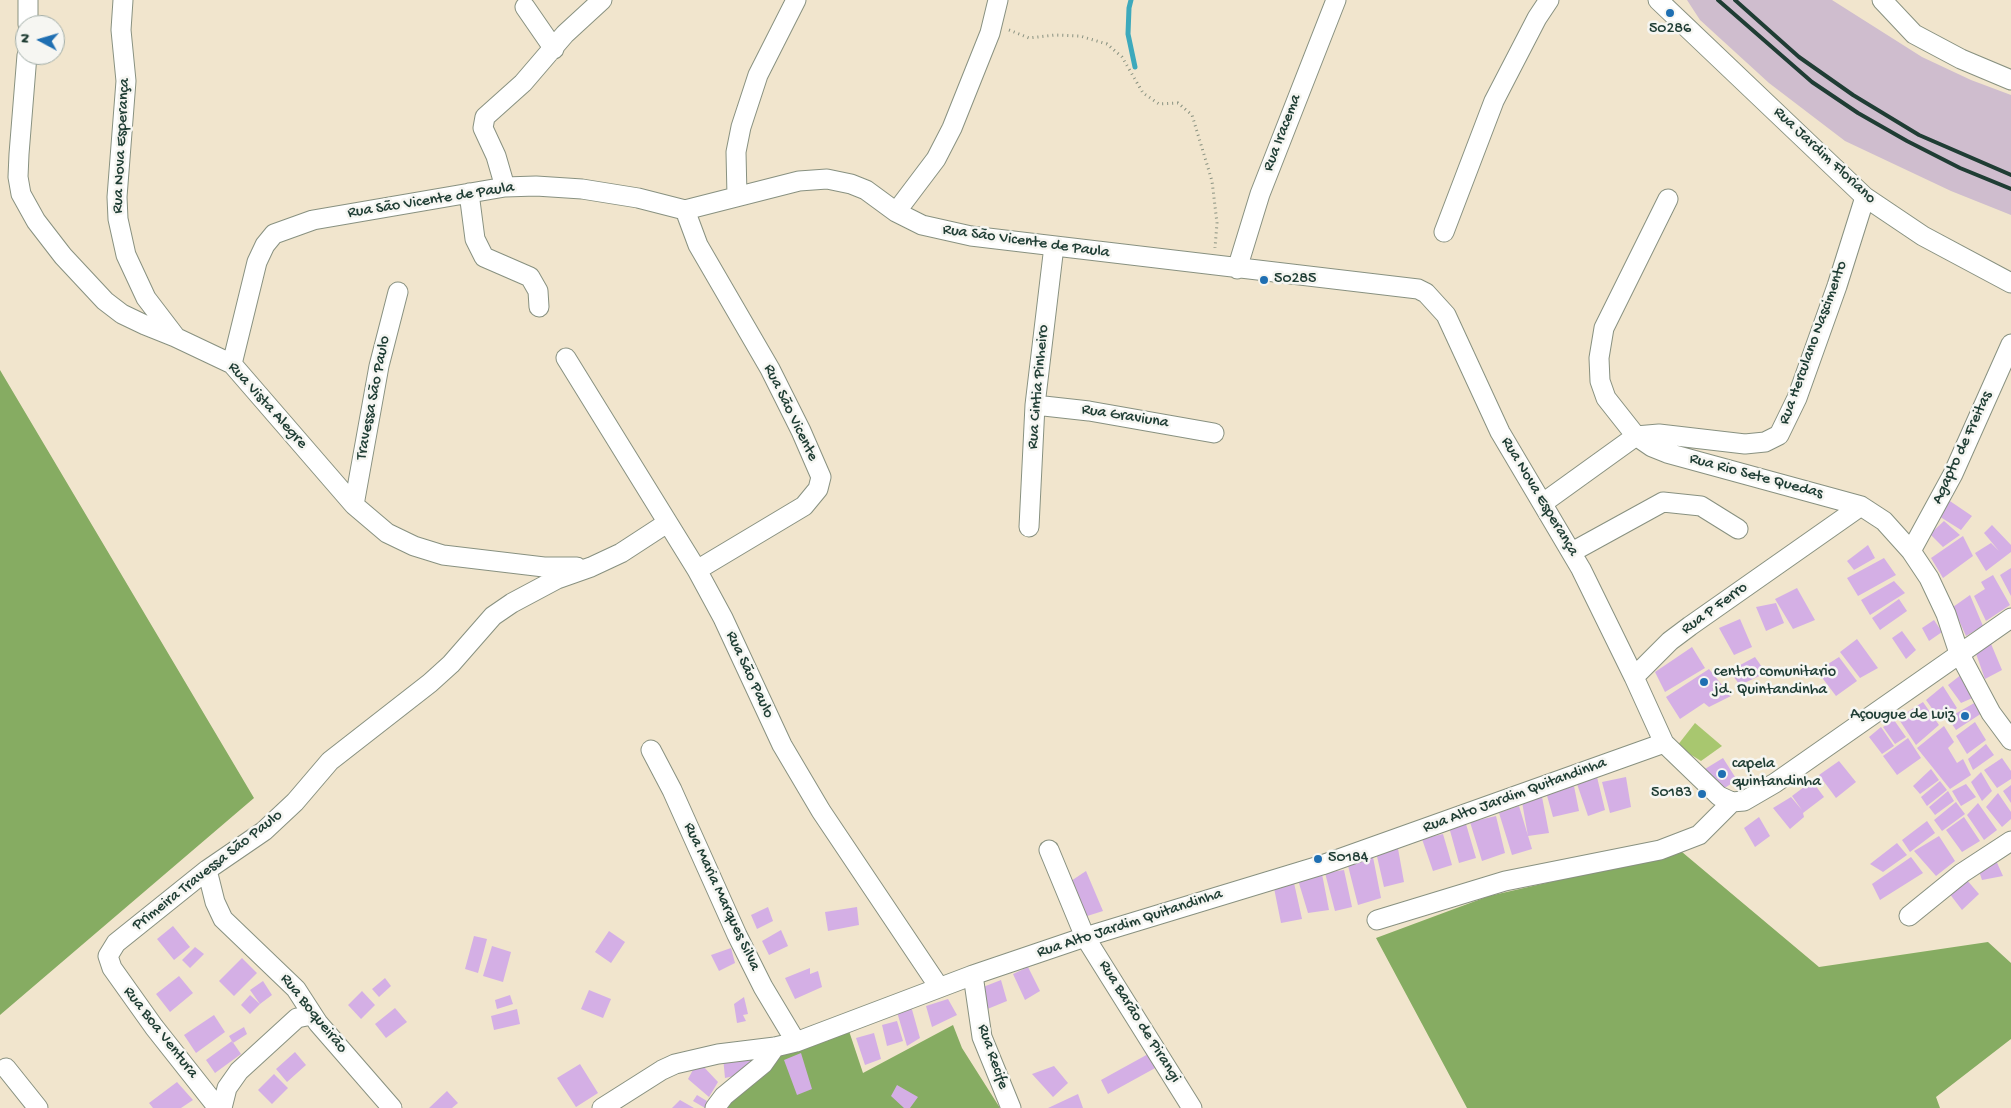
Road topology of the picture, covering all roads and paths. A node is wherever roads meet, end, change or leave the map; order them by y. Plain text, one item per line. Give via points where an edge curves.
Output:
1 (28, 0) edge
2 (123, 0) edge
3 (602, 0) edge
4 (796, 0) edge
5 (998, 0) edge
6 (1336, 0) edge
7 (1549, 0) edge
8 (1658, 0) edge
9 (1882, 0) edge
10 (525, 7) dead end
11 (28, 15) edge
12 (992, 23) junction
13 (554, 49) junction
14 (27, 65) edge
15 (2011, 80) edge
16 (505, 187) junction
17 (469, 193) junction
18 (737, 196) junction
19 (1865, 197) junction
20 (1668, 199) dead end
21 (685, 210) junction
22 (896, 212) junction
23 (1444, 232) dead end
24 (1054, 246) junction
25 (1214, 267) junction
26 (1237, 269) junction
27 (2011, 283) edge
28 (398, 292) dead end
29 (539, 307) dead end
30 (1446, 315) joint
31 (175, 337) junction
32 (2011, 344) edge
33 (566, 358) dead end
34 (232, 364) junction
35 (1035, 405) junction
36 (1214, 432) dead end
37 (1636, 436) junction
38 (1543, 503) junction
39 (354, 505) junction
40 (1861, 506) junction
41 (667, 523) junction
42 (1029, 527) dead end
43 (1738, 529) dead end
44 (1912, 551) junction
45 (1572, 552) junction
46 (590, 567) junction
47 (697, 570) junction
48 (2011, 618) edge
49 (1959, 653) junction
50 (1634, 677) junction
51 (2011, 740) edge
52 (1664, 743) junction
53 (652, 750) dead end
54 (1732, 802) junction
55 (2011, 841) edge
56 (1049, 850) dead end
57 (207, 870) junction
58 (1909, 916) dead end
59 (1377, 920) dead end
60 (1085, 937) junction
61 (108, 956) joint
62 (973, 975) junction
63 (939, 987) junction
64 (312, 1015) junction
65 (796, 1042) junction
66 (775, 1048) junction
67 (6, 1068) dead end
68 (38, 1108) edge
69 (218, 1108) edge
70 (222, 1108) edge
71 (392, 1108) edge
72 (602, 1108) edge
73 (715, 1108) edge
74 (1011, 1108) edge
75 (1192, 1108) edge

1 - 11 street
2 - 31 street, Rua Nova Esperança via 121,30 126,81 118,219 126,255 146,298
3 - 13 street via 565,34
4 - 18 street via 758,75 741,127 736,152
5 - 12 street
6 - 26 street, Rua Iracema via 1263,185
7 - 23 street via 1524,40 1494,101
8 - 19 street, Rua Jardim Floriano
9 - 15 street via 1914,34 1960,59
10 - 13 street
12 - 22 street via 970,86 936,159
12 - 25 path via 1029,38 1080,36 1107,44 1122,57 1143,93 1159,104 1178,103 1192,114 1212,181 1217,223
13 - 16 street via 523,83 489,112 482,123
14 - 31 street, Rua Vista Alegre via 18,176 22,194 36,221 105,301 122,314
16 - 17 street, Rua São Vicente de Paula
16 - 21 street, Rua São Vicente de Paula via 582,189
17 - 29 street via 475,239 484,257 530,277 538,291
17 - 34 street, Rua São Vicente de Paula via 313,220 274,234 257,262
18 - 21 street, Rua São Vicente de Paula
18 - 22 street, Rua São Vicente de Paula via 799,181 827,179 866,190
19 - 27 street, Rua Jardim Floriano via 1924,236
19 - 37 street, Rua Herculano Nascimento via 1803,382 1779,435 1765,442 1745,444 1659,434
20 - 37 street, Rua Rio Sete Quedas via 1604,328 1599,358 1600,381 1606,398
21 - 47 street, Rua São Vicente via 698,245 770,369 821,477 812,498 798,511
22 - 24 street, Rua São Vicente de Paula via 941,231
24 - 25 street, Rua São Vicente de Paula
24 - 35 street, Rua Cintia Pinheiro
25 - 26 street, Rua São Vicente de Paula
26 - 30 street, Rua São Vicente de Paula via 1418,290 1426,293
28 - 39 street, Travessa São Paulo via 379,366
30 - 38 street, Rua Nova Esperança via 1500,432
31 - 34 street, Rua Vista Alegre
32 - 44 street, Agapto de Freitas via 1953,474
33 - 41 street, Rua São Paulo
34 - 39 street, Rua Vista Alegre
35 - 36 street, Rua Graviuna
35 - 42 street, Rua Cintia Pinheiro
37 - 38 street
37 - 40 street, Rua Rio Sete Quedas via 1668,454
38 - 45 street, Rua Nova Esperança
39 - 46 street, Rua Vista Alegre via 387,533 444,555 544,567
40 - 44 street, Rua Rio Sete Quedas via 1884,521
40 - 50 street, Rua P Ferro via 1690,626 1663,647
41 - 46 street, Primeira Travessa São Paulo via 621,553
41 - 47 street, Rua São Paulo
43 - 45 street via 1701,506 1663,502
44 - 49 street, Rua Rio Sete Quedas via 1946,614
45 - 50 street, Rua Nova Esperança
46 - 57 street, Primeira Travessa São Paulo via 550,582 492,616 430,683 330,761 295,802 264,831
47 - 63 street, Rua São Paulo via 723,618 782,746 821,811
48 - 49 street
49 - 51 street, Rua Rio Sete Quedas via 1991,713
49 - 54 street via 1775,783 1744,801
50 - 52 street
52 - 54 street via 1719,796
52 - 60 street, Rua Alto Jardim Quitandinha via 1322,865
53 - 65 street, Rua Maria Marques Silva via 741,944
54 - 59 street via 1699,835 1660,850 1505,881
55 - 58 street via 1962,873
56 - 60 street
57 - 61 street, Primeira Travessa São Paulo via 116,943
57 - 64 street, Rua Boqueirão via 214,902 223,919 296,989
60 - 62 street, Rua Alto Jardim Quitandinha
60 - 75 street, Rua Barão de Pirangi
61 - 69 street, Rua Boa Ventura via 120,981
62 - 63 street, Rua Alto Jardim Quitandinha
62 - 74 street, Rua Recife via 982,1037
63 - 65 street, Rua Alto Jardim Quitandinha
64 - 70 street via 297,1018 239,1071 227,1088
64 - 71 street, Rua Boqueirão
65 - 66 street, Rua Alto Jardim Quitandinha
66 - 72 street, Rua Alto Jardim Quitandinha via 718,1054 675,1064
66 - 73 street
67 - 68 street

